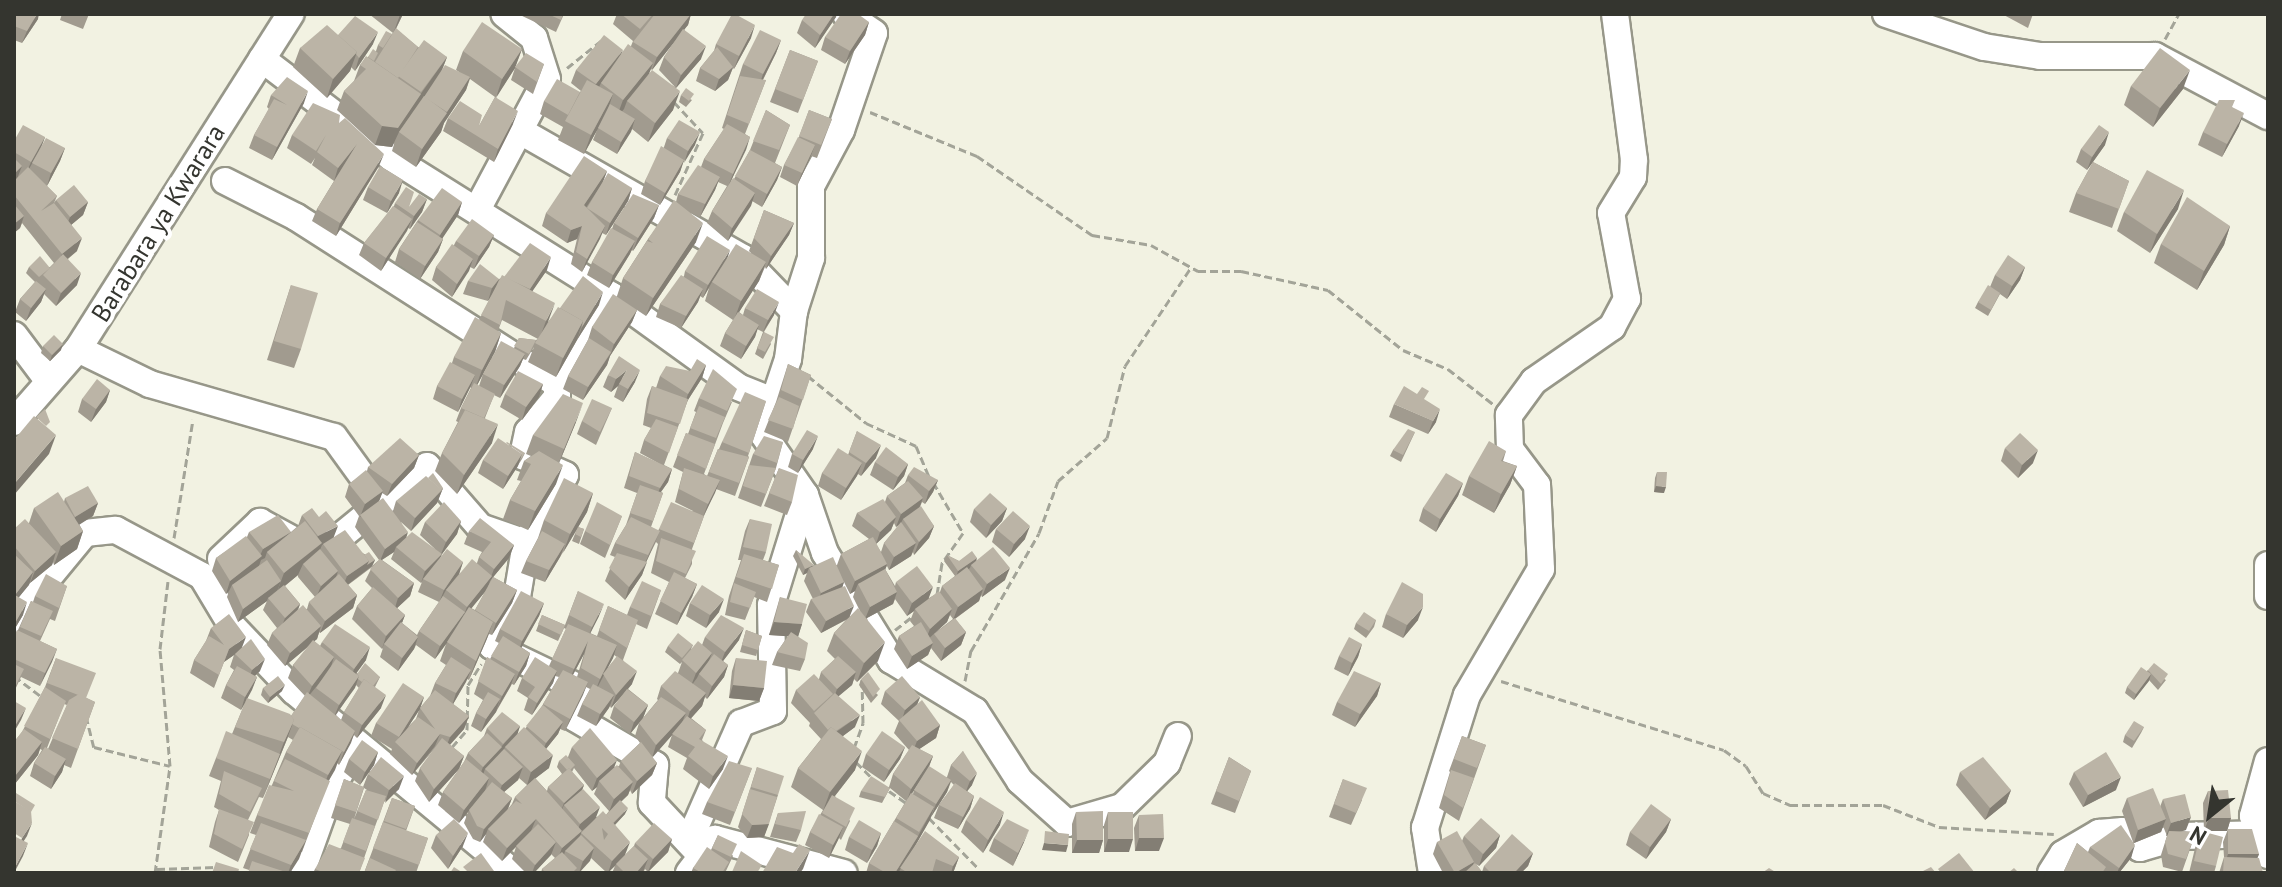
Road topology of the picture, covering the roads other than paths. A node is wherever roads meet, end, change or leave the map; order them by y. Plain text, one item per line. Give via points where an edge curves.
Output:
1 (291, 14) edge
2 (504, 14) edge
3 (846, 14) edge
4 (1615, 14) edge
5 (1886, 14) edge
6 (262, 59) junction
7 (2268, 116) edge
8 (522, 132) junction
9 (225, 181) dead end
10 (478, 208) junction
11 (612, 296) junction
12 (794, 311) junction
13 (14, 335) edge
14 (78, 349) junction
15 (47, 379) junction
16 (557, 384) junction
17 (771, 400) junction
18 (14, 422) edge
19 (805, 495) junction
20 (385, 505) junction
21 (526, 543) junction
22 (2268, 565) edge
23 (202, 576) junction
24 (2268, 596) edge
25 (14, 636) edge
26 (1178, 736) dead end
27 (356, 745) junction
28 (2268, 761) edge
29 (2264, 841) edge
30 (692, 856) edge
31 (301, 873) edge
32 (514, 873) edge
33 (844, 873) edge
34 (1432, 873) edge
35 (2051, 873) edge

1 - 6 street, Barabara ya Kwarara
2 - 8 street via 534,38 547,65
3 - 12 street via 874,33 851,100 811,186 811,258
4 - 34 street via 1634,160 1633,177 1611,213 1627,299 1612,327 1534,381 1509,415 1510,449 1537,485 1541,569 1467,695 1425,828
5 - 7 street via 1984,47 2040,56 2155,56
6 - 10 street via 392,158
6 - 14 street, Barabara ya Kwarara
8 - 10 street
8 - 12 street via 743,258
9 - 16 street via 296,217
10 - 11 street
11 - 16 street
11 - 17 street via 738,387
12 - 17 street via 786,362
13 - 15 street
14 - 15 street, Barabara ya Kwarara
14 - 20 street via 150,384 334,437
15 - 18 street, Barabara ya Kwarara
16 - 21 street via 557,397 528,432 523,456 565,475
17 - 19 street via 763,434
19 - 26 street via 825,553 891,660 975,711 1020,781 1067,823 1122,807 1167,763
19 - 30 street via 771,605 773,711 741,723
20 - 21 street via 427,466 480,527
20 - 23 street via 319,554 260,522
21 - 30 street via 517,597 492,646 586,691 575,718 655,765 652,803
22 - 24 street
23 - 25 street via 116,530 85,533 33,596
23 - 27 street via 232,626
27 - 31 street via 331,789
27 - 32 street
28 - 29 street via 2255,795
29 - 35 street via 2181,836 2140,848 2123,831 2089,839 2063,854
30 - 33 street via 715,839

